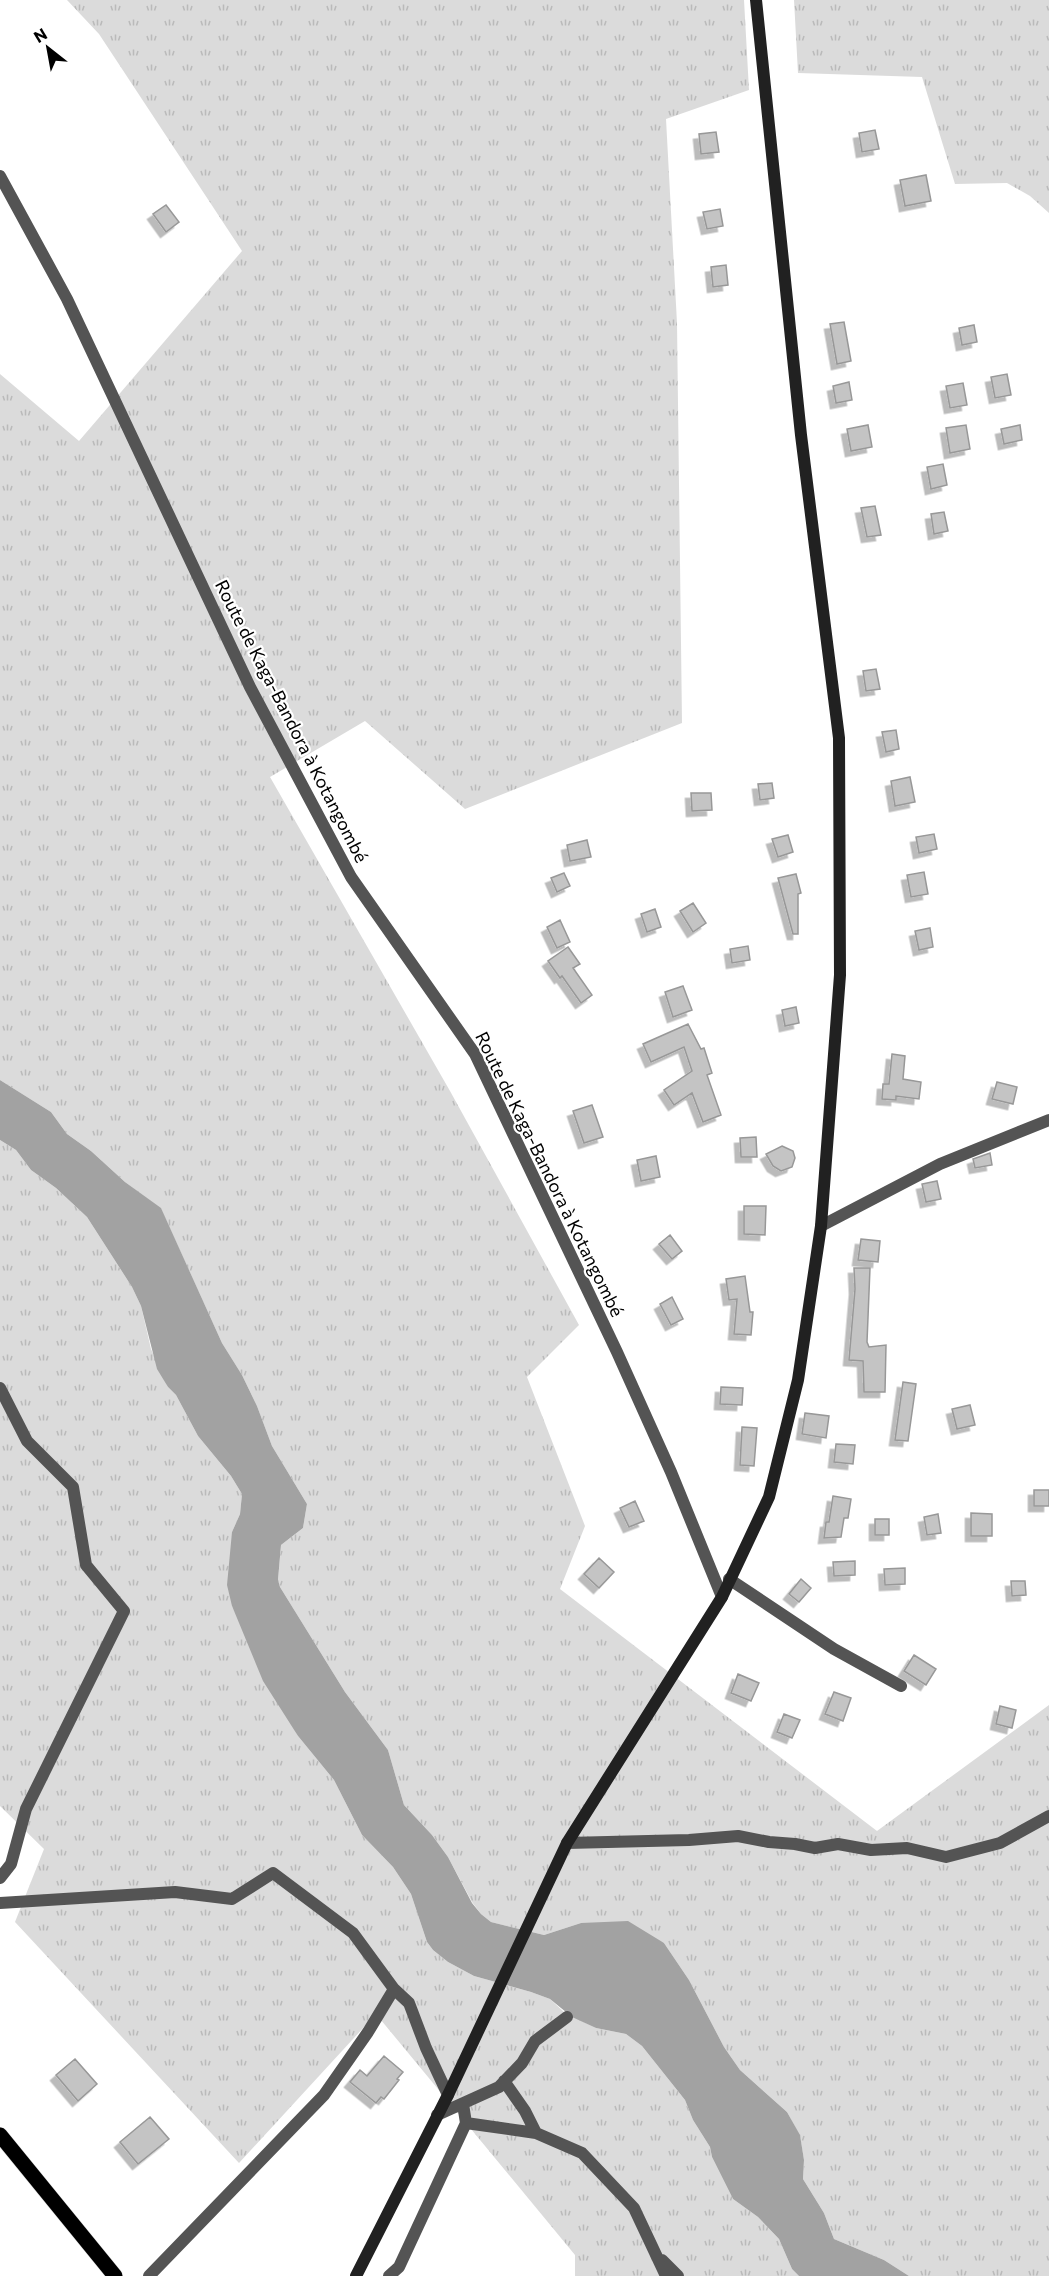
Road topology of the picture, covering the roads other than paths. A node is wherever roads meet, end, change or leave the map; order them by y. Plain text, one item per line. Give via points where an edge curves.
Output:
1 (756, 0) edge
2 (0, 176) edge
3 (1049, 1120) edge
4 (821, 1226) junction
5 (0, 1388) edge
6 (729, 1579) junction
7 (722, 1597) junction
8 (901, 1686) dead end
9 (1049, 1816) edge
10 (567, 1843) junction
11 (0, 1878) edge
12 (0, 1903) edge
13 (394, 1989) junction
14 (567, 2017) dead end
15 (504, 2081) junction
16 (448, 2095) junction
17 (463, 2104) junction
18 (438, 2115) junction
19 (466, 2123) junction
20 (536, 2133) junction
21 (0, 2135) edge
22 (658, 2255) junction
23 (115, 2276) edge
24 (150, 2276) edge
25 (356, 2276) edge
26 (389, 2276) edge
27 (666, 2276) edge
28 (678, 2276) edge

1 - 4 main road via 801,435 838,738 840,975
2 - 7 street, Route de Kaga-Bandora à Kotangombé via 67,299 250,687 346,866 475,1054 617,1352
3 - 4 street via 940,1164
4 - 6 main road via 798,1380 769,1497
5 - 11 street via 27,1441 73,1487 86,1565 124,1611 26,1809 10,1864
6 - 7 main road
6 - 8 street via 834,1649
7 - 10 main road
9 - 10 street via 1000,1842 946,1857 907,1848 871,1850 838,1844 815,1848 738,1836
10 - 16 main road
12 - 13 street via 175,1892 232,1899 273,1873 353,1933
13 - 16 street via 410,2003
13 - 24 street via 324,2095
14 - 15 street via 535,2042
15 - 17 street
15 - 20 street
16 - 18 main road
17 - 18 street
17 - 19 street
18 - 25 main road
19 - 20 street
19 - 26 street via 399,2267
20 - 22 street via 582,2153 634,2208
21 - 23 main road
22 - 27 street
22 - 28 street

